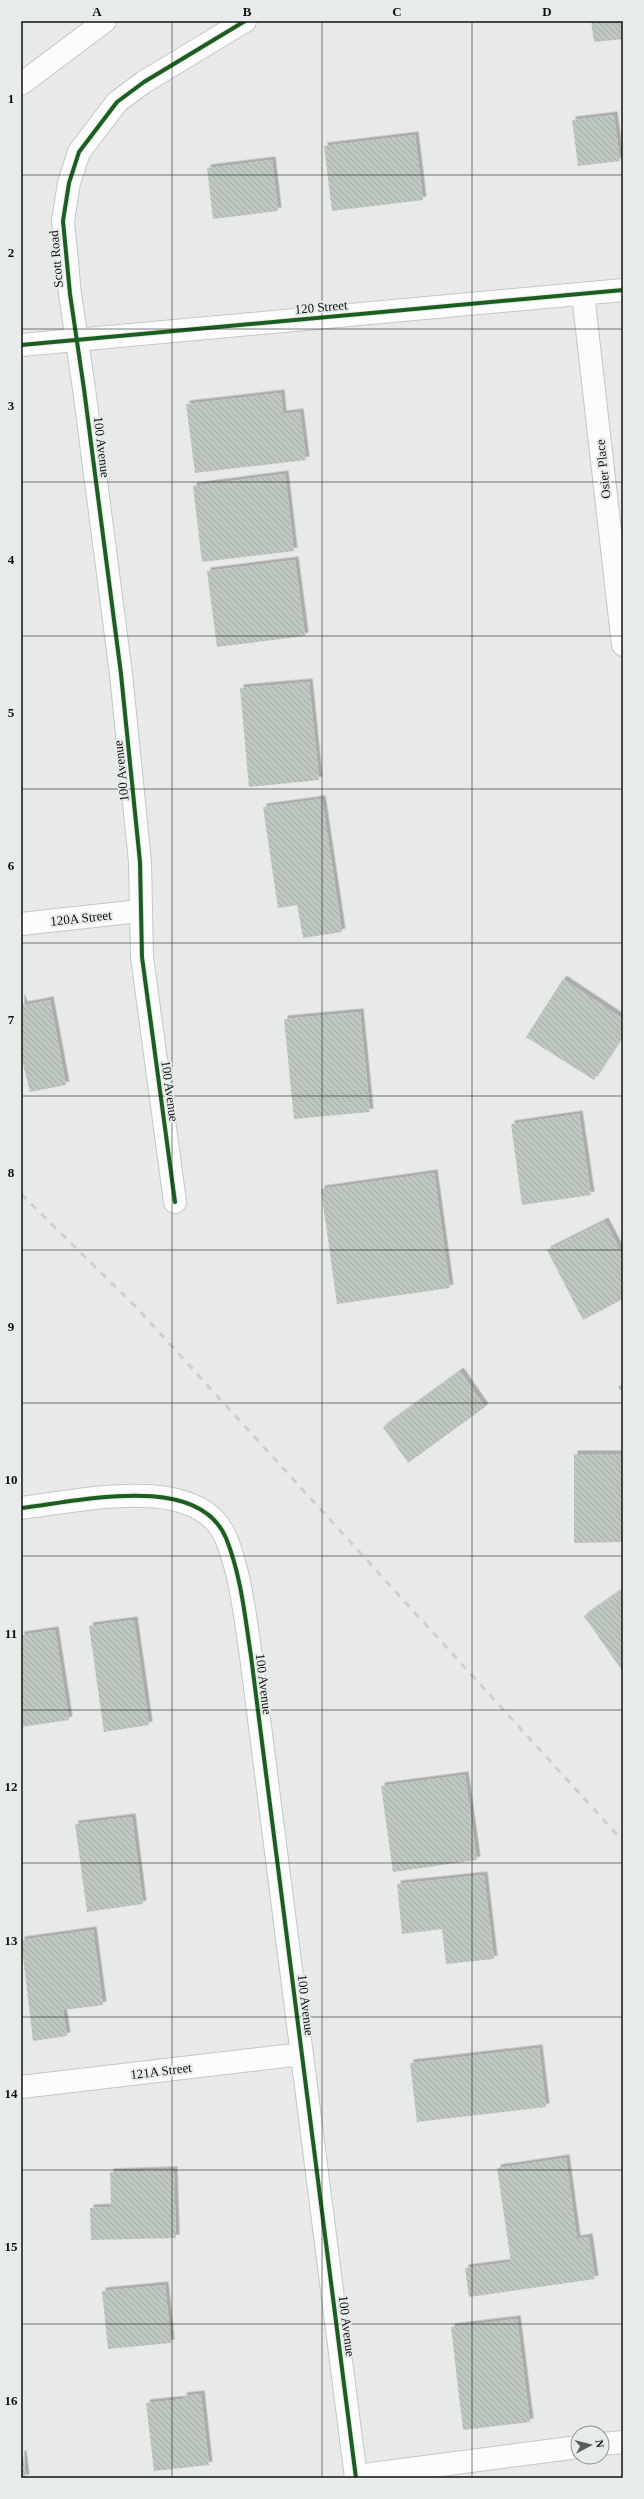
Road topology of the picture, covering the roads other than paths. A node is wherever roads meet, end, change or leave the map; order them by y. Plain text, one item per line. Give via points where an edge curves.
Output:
1 (105, 21) edge
2 (245, 21) edge
3 (21, 84) edge
4 (623, 290) edge
5 (583, 294) junction
6 (77, 339) junction
7 (21, 345) edge
8 (623, 645) edge
9 (140, 911) junction
10 (21, 924) edge
11 (175, 1202) dead end
12 (21, 1508) edge
13 (302, 2054) junction
14 (21, 2087) edge
15 (623, 2442) edge
16 (610, 2443) edge
17 (570, 2449) edge
18 (356, 2477) edge

1 - 3 street
2 - 6 street, Scott Road via 144,82 118,102 79,152 69,183 63,221
4 - 5 street, 120 Street
5 - 6 street, 120 Street
5 - 8 street, Osier Place
6 - 7 street, 120 Street
6 - 9 street, 100 Avenue via 121,674 140,862
9 - 10 street, 120A Street
9 - 11 street, 100 Avenue via 142,957
12 - 13 street, 100 Avenue via 153,1495 184,1502 209,1514 225,1536 239,1580 251,1656
13 - 14 street, 121A Street
13 - 18 street, 100 Avenue
15 - 16 street
17 - 18 street

